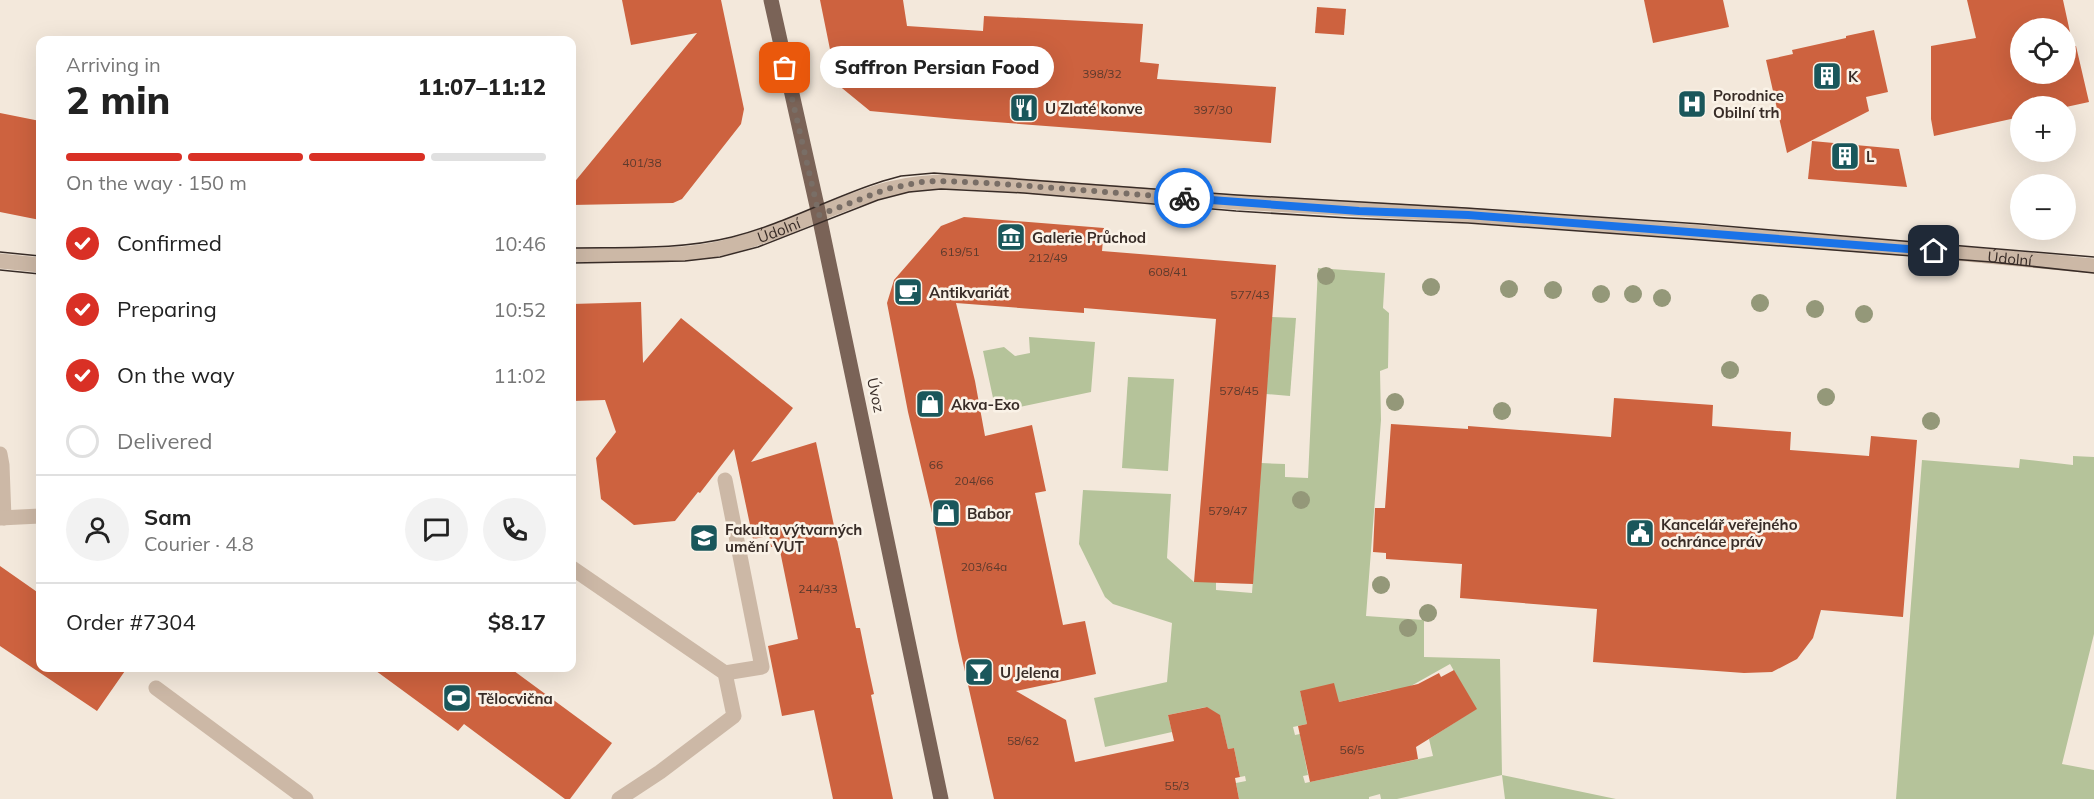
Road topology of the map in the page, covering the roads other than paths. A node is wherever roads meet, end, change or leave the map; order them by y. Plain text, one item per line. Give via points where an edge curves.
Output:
1 (771, 0) edge
2 (819, 215) junction
3 (576, 255) edge
4 (0, 261) edge
5 (36, 265) edge
6 (2094, 266) edge
7 (0, 454) edge
8 (724, 480) dead end
9 (36, 516) edge
10 (2, 518) edge
11 (576, 571) edge
12 (724, 673) junction
13 (156, 688) dead end
14 (306, 799) edge
15 (620, 799) edge
16 (941, 799) edge

1 - 2 main road, Úvoz
2 - 3 street, Údolní via 720,248
2 - 6 street, Údolní via 887,189 921,182 970,182 1468,215
2 - 16 main road, Úvoz
4 - 5 street
7 - 10 street
8 - 12 street via 762,667
9 - 10 street
11 - 12 street
12 - 15 street via 734,716
13 - 14 street

